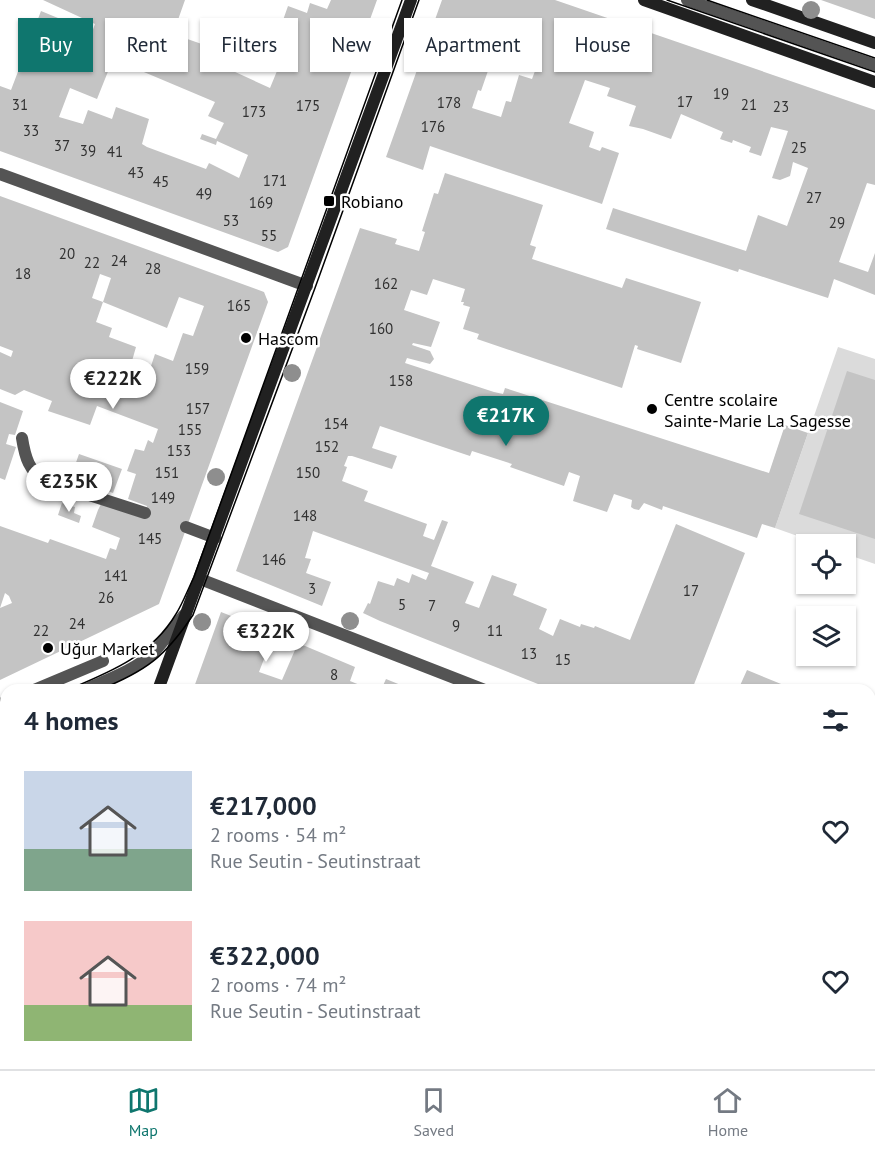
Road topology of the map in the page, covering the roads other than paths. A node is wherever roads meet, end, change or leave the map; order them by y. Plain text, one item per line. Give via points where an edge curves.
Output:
1 (411, 0) edge
2 (644, 0) edge
3 (687, 0) edge
4 (752, 0) edge
5 (875, 43) edge
6 (875, 64) edge
7 (875, 82) edge
8 (0, 174) edge
9 (308, 286) junction
10 (22, 438) dead end
11 (145, 513) dead end
12 (186, 527) dead end
13 (215, 537) junction
14 (200, 579) junction
15 (187, 612) junction
16 (103, 661) dead end
17 (48, 684) edge
18 (97, 684) edge
19 (160, 684) edge
20 (470, 684) edge

1 - 9 street
2 - 7 street
3 - 6 street
4 - 5 street
8 - 9 street
9 - 13 street
10 - 11 street via 35,475
12 - 13 street
13 - 14 street
14 - 15 street
14 - 20 street
15 - 18 street via 148,657
15 - 19 street
16 - 17 street

